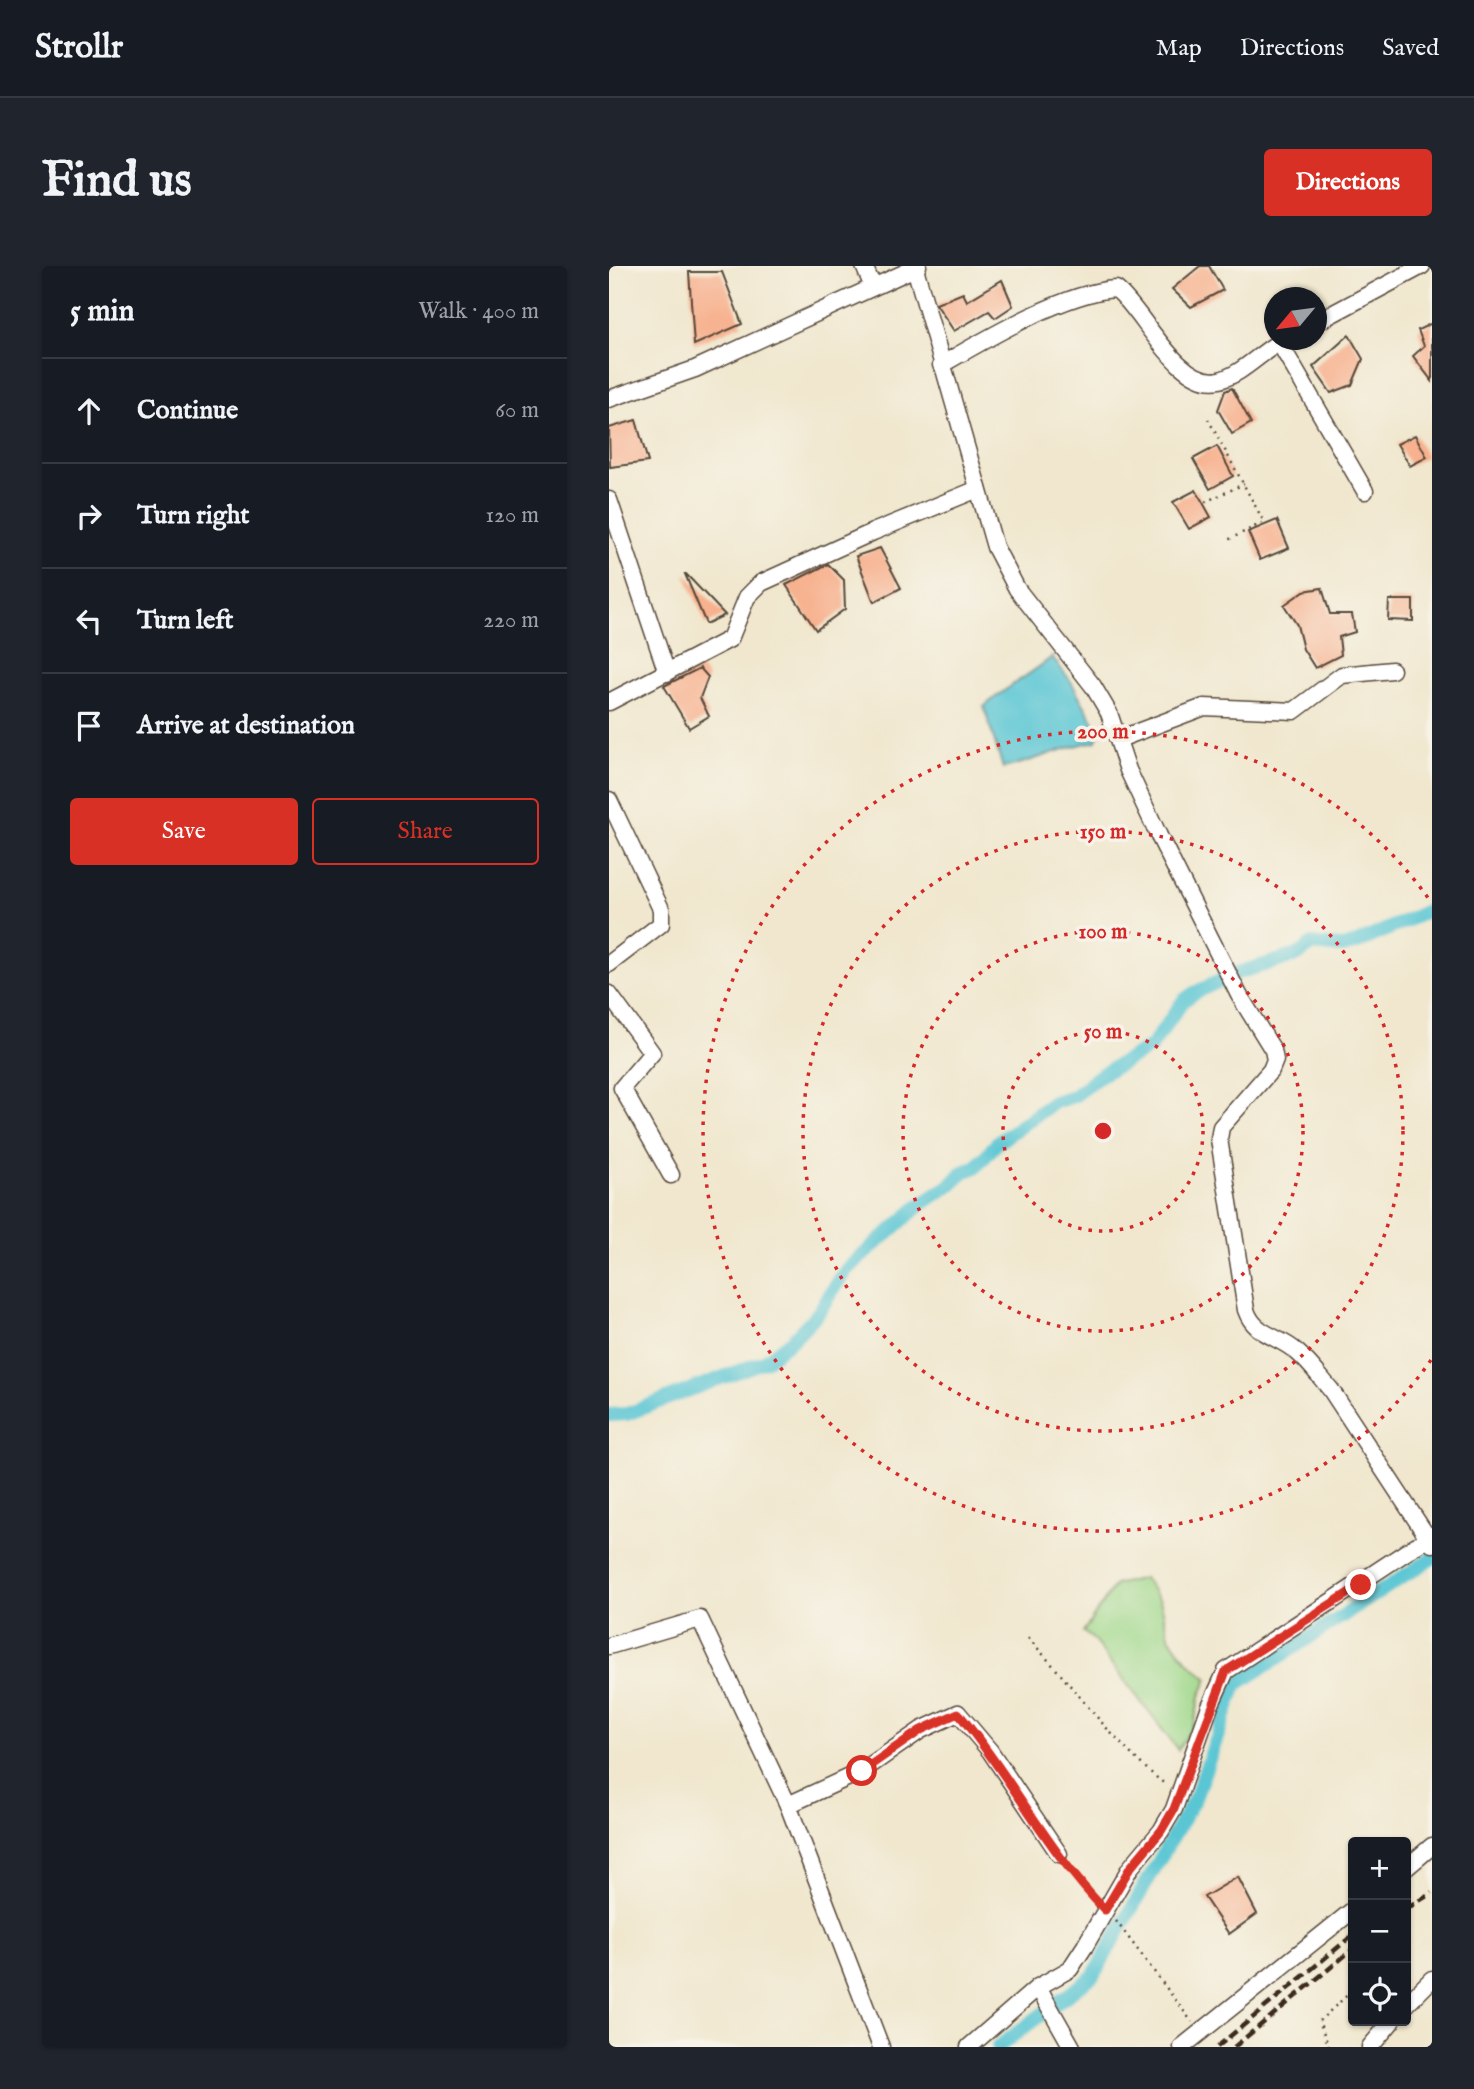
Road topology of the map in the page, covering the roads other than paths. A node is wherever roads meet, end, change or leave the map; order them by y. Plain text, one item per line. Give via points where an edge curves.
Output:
1 (864, 266) edge
2 (1422, 266) edge
3 (916, 267) edge
4 (873, 286) junction
5 (1327, 317) edge
6 (1268, 350) edge
7 (1286, 350) edge
8 (941, 365) junction
9 (609, 399) edge
10 (978, 489) junction
11 (1365, 491) dead end
12 (609, 500) edge
13 (1392, 670) dead end
14 (667, 673) junction
15 (609, 702) edge
16 (1119, 739) junction
17 (611, 810) edge
18 (609, 964) edge
19 (609, 994) edge
20 (671, 1175) dead end
21 (1431, 1539) edge
22 (609, 1646) edge
23 (788, 1805) junction
24 (1432, 1846) edge
25 (1059, 1854) road end
26 (1411, 1864) edge
27 (1348, 1914) edge
28 (1432, 1979) edge
29 (1038, 1987) junction
30 (1411, 2000) edge
31 (1388, 2026) edge
32 (881, 2047) edge
33 (969, 2047) edge
34 (1072, 2047) edge
35 (1182, 2047) edge
36 (1370, 2047) edge

1 - 4 street
2 - 5 street
3 - 4 street
3 - 8 street
4 - 9 street via 695,369
6 - 8 street via 1216,381 1200,378 1178,364 1130,300 1116,289 1065,302
7 - 11 street
8 - 10 street
10 - 14 street via 761,583 747,597 730,639
10 - 16 street via 995,547 1017,589 1093,686
12 - 14 street
13 - 16 street via 1342,675 1294,711 1204,707
14 - 15 street
16 - 21 street via 1153,825 1275,1060 1221,1127 1219,1139 1250,1323 1294,1350 1325,1383
17 - 18 street via 661,909 661,924
19 - 20 street via 652,1053 622,1088
21 - 29 street via 1232,1665 1214,1697 1179,1796 1161,1831 1130,1868 1108,1913 1070,1969
22 - 23 street via 700,1619
23 - 25 street via 862,1771 921,1730 958,1713 990,1751
23 - 32 street
24 - 26 street
27 - 35 street
28 - 30 street
29 - 33 street
29 - 34 street
31 - 36 street

